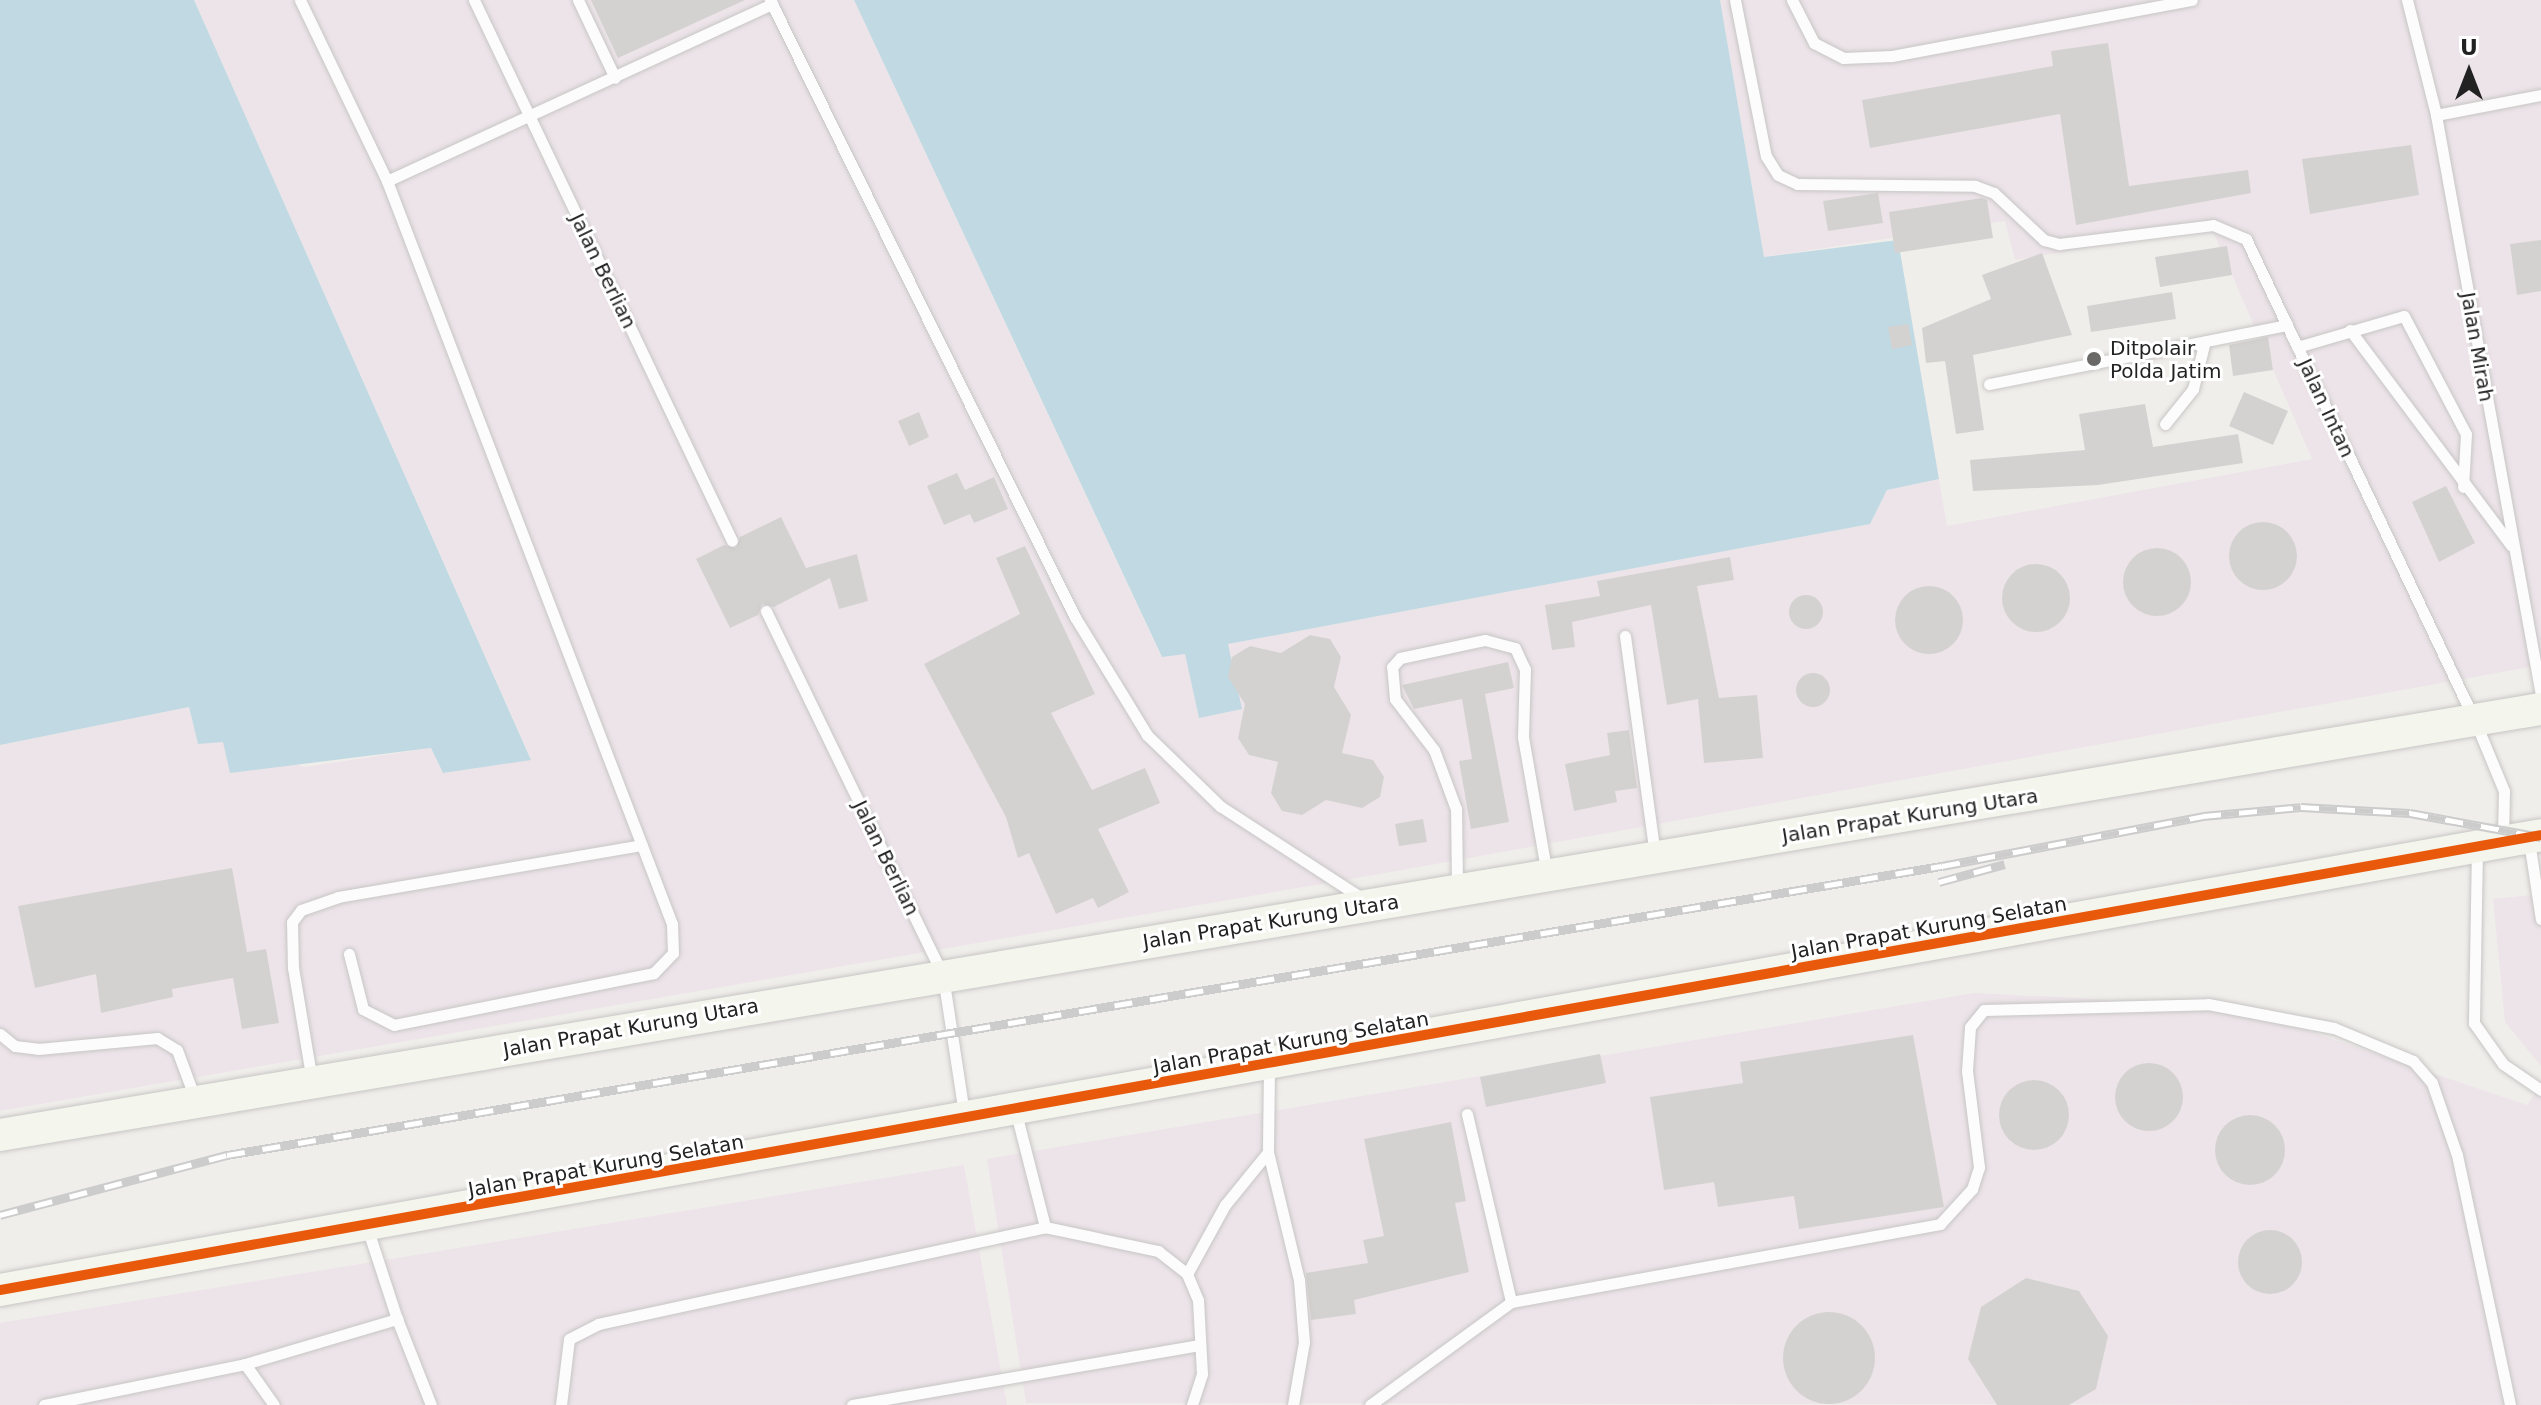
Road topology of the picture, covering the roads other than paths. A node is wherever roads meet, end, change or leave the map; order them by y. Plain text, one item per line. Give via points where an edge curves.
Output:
1 (300, 0) edge
2 (474, 0) edge
3 (578, 0) edge
4 (1735, 0) edge
5 (1792, 0) edge
6 (2192, 0) edge
7 (2407, 0) edge
8 (771, 2) edge
9 (615, 78) junction
10 (2541, 95) edge
11 (2436, 115) junction
12 (530, 118) junction
13 (387, 181) junction
14 (2287, 325) junction
15 (2350, 330) junction
16 (2205, 341) junction
17 (2297, 347) junction
18 (1989, 384) dead end
19 (2165, 424) dead end
20 (2463, 487) junction
21 (732, 541) dead end
22 (2511, 545) junction
23 (766, 611) dead end
24 (1625, 636) dead end
25 (2541, 695) edge
26 (2541, 709) edge
27 (2475, 721) junction
28 (2512, 841) edge
29 (642, 845) junction
30 (1656, 858) junction
31 (1548, 876) junction
32 (1457, 892) junction
33 (1373, 906) junction
34 (2541, 919) edge
35 (349, 954) dead end
36 (943, 976) junction
37 (0, 1034) edge
38 (1269, 1065) junction
39 (313, 1082) junction
40 (2541, 1090) edge
41 (196, 1101) junction
42 (1016, 1113) junction
43 (1467, 1114) dead end
44 (965, 1122) junction
45 (0, 1135) edge
46 (1268, 1152) junction
47 (367, 1227) junction
48 (1045, 1227) junction
49 (1187, 1274) junction
50 (0, 1290) edge
51 (1511, 1302) junction
52 (397, 1319) junction
53 (1200, 1345) junction
54 (245, 1364) junction
55 (44, 1405) edge
56 (274, 1405) edge
57 (431, 1405) edge
58 (561, 1405) edge
59 (852, 1405) edge
60 (1192, 1405) edge
61 (1293, 1405) edge
62 (1370, 1405) edge
63 (2510, 1405) edge

1 - 13 lane
2 - 12 lane, Jalan Berlian
3 - 9 lane
4 - 14 lane, Jalan Intan via 1766,156 1778,175 1797,184 1975,186 1994,193 2044,240 2091,240 2213,225 2235,229 2246,239
5 - 6 lane via 1814,43 1843,58 1892,56
7 - 11 lane, Jalan Mirah
8 - 9 lane
8 - 33 lane via 1075,617 1147,735 1220,806
9 - 12 lane
10 - 11 lane
11 - 22 lane, Jalan Mirah
12 - 13 lane
12 - 21 lane, Jalan Berlian
13 - 29 lane
14 - 16 lane
14 - 17 lane, Jalan Intan
15 - 17 lane
15 - 20 lane
15 - 20 lane via 2393,316 2410,322 2466,434
16 - 18 lane
16 - 19 lane via 2193,389
17 - 27 lane, Jalan Intan
20 - 22 lane
22 - 25 lane, Jalan Mirah
23 - 36 lane, Jalan Berlian
24 - 30 lane
26 - 27 street, Jalan Prapat Kurung Utara
27 - 28 lane, Jalan Intan via 2504,791
27 - 30 street, Jalan Prapat Kurung Utara
28 - 34 lane
28 - 38 street, Jalan Prapat Kurung Selatan
28 - 40 lane via 2474,1023 2503,1064
29 - 35 lane via 672,924 673,953 654,973 394,1025 363,1009
29 - 39 lane via 338,897 301,910 292,922 293,968
30 - 31 street, Jalan Prapat Kurung Utara
31 - 32 street, Jalan Prapat Kurung Utara
31 - 32 lane via 1523,737 1525,669 1515,648 1485,640 1400,658 1392,667 1395,699 1434,750 1456,809
32 - 33 street, Jalan Prapat Kurung Utara
33 - 36 street, Jalan Prapat Kurung Utara
36 - 39 street, Jalan Prapat Kurung Utara
36 - 44 lane, Jalan Berlian
37 - 41 lane via 15,1046 38,1049 157,1038 177,1050
38 - 42 street, Jalan Prapat Kurung Selatan
38 - 46 lane
39 - 41 street, Jalan Prapat Kurung Utara
41 - 45 street, Jalan Prapat Kurung Utara
42 - 44 street, Jalan Prapat Kurung Selatan
42 - 48 lane
43 - 51 lane
44 - 47 street, Jalan Prapat Kurung Selatan
46 - 49 lane via 1225,1205
46 - 61 lane via 1299,1280 1303,1370
47 - 50 street, Jalan Prapat Kurung Selatan
47 - 52 lane
48 - 49 lane via 1158,1251
48 - 58 lane via 598,1324 569,1339
49 - 53 lane via 1198,1300
51 - 62 lane
51 - 63 lane via 1940,1224 1972,1189 1979,1167 1967,1071 1970,1027 1984,1010 2208,1004 2334,1028 2413,1061 2432,1083 2457,1155
52 - 54 lane
52 - 57 lane
53 - 59 lane
53 - 60 lane via 1202,1374
54 - 55 lane
54 - 56 lane

